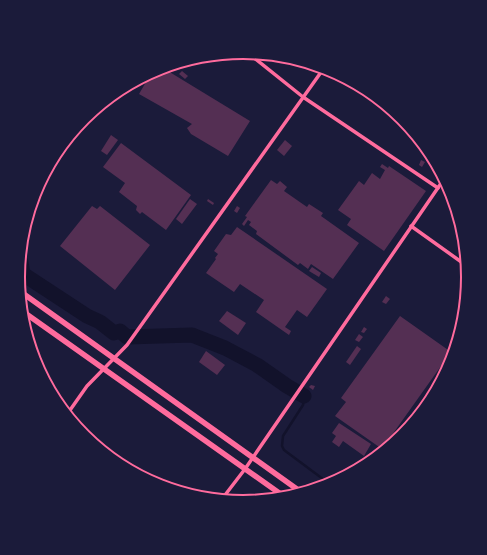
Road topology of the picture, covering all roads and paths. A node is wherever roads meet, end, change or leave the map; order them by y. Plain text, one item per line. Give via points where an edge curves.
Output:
1 (256, 59) edge
2 (320, 73) edge
3 (304, 97) junction
4 (440, 184) edge
5 (438, 188) junction
6 (411, 226) junction
7 (462, 262) edge
8 (25, 295) edge
9 (28, 314) edge
10 (115, 359) junction
11 (104, 368) junction
12 (70, 411) edge
13 (253, 457) junction
14 (245, 469) junction
15 (298, 490) edge
16 (279, 493) edge
17 (225, 495) edge

1 - 3 street
2 - 3 street
3 - 5 street
3 - 10 street
4 - 5 street
5 - 6 street
6 - 7 street
6 - 13 street
8 - 10 main road
9 - 11 main road
10 - 11 street
10 - 13 main road
11 - 12 street
11 - 14 main road
13 - 14 street
13 - 15 main road
14 - 16 main road
14 - 17 street

